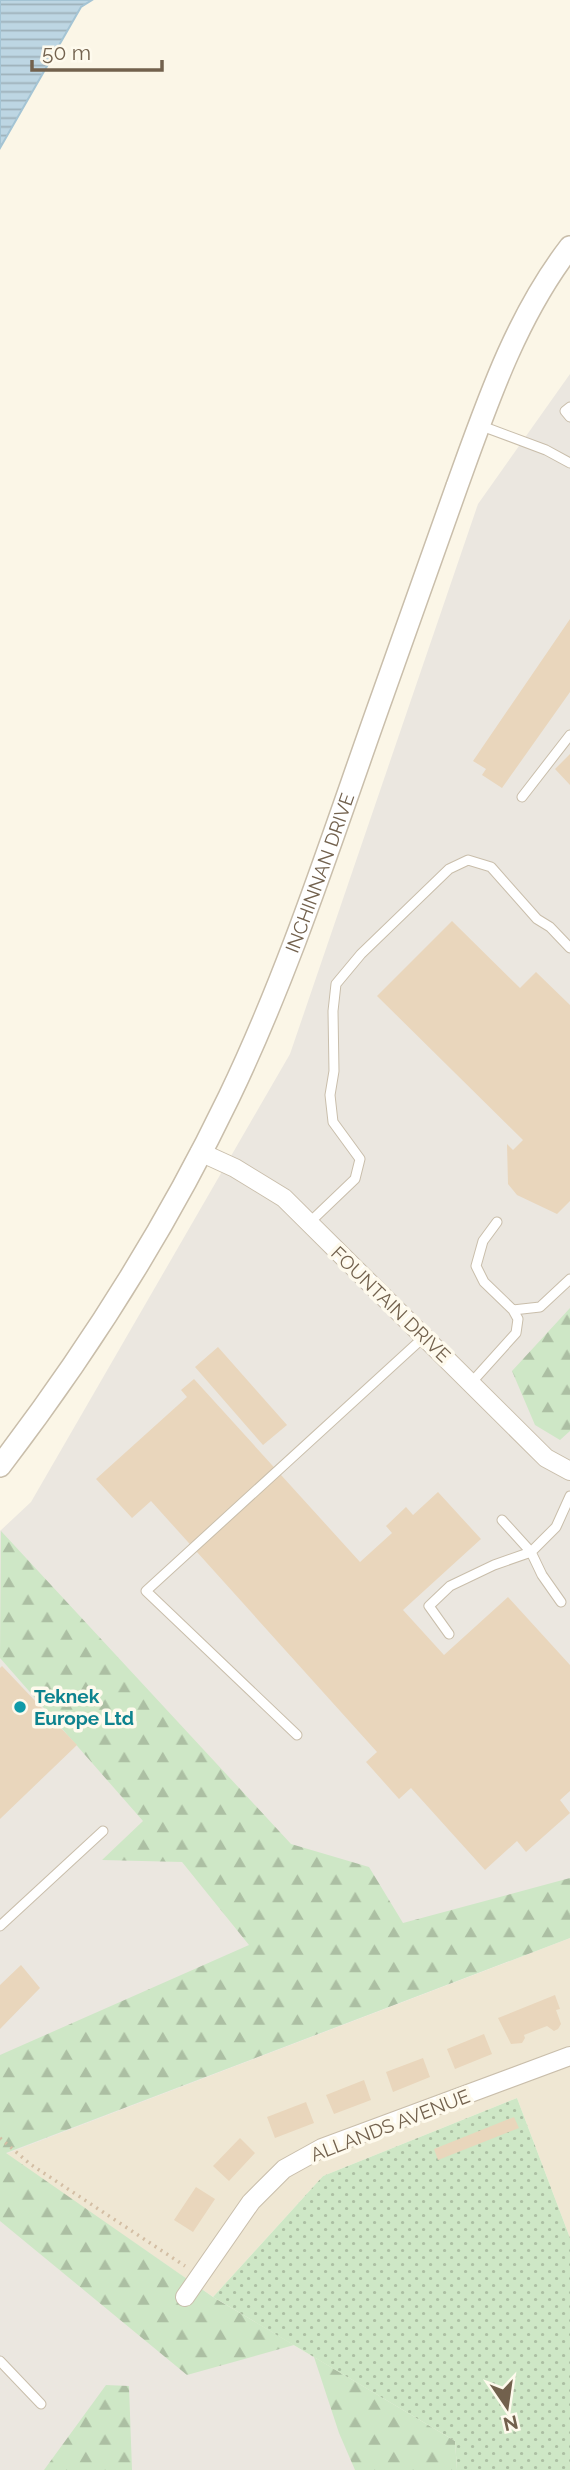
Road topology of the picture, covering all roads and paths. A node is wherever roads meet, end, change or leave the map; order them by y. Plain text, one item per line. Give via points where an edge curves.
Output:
1 (570, 247) edge
2 (570, 407) edge
3 (570, 417) edge
4 (479, 425) junction
5 (570, 463) edge
6 (570, 735) edge
7 (522, 797) dead end
8 (570, 948) edge
9 (200, 1152) junction
10 (497, 1222) dead end
11 (309, 1223) junction
12 (570, 1279) edge
13 (513, 1310) junction
14 (425, 1336) junction
15 (471, 1383) junction
16 (0, 1466) edge
17 (570, 1471) edge
18 (570, 1496) edge
19 (502, 1520) dead end
20 (531, 1552) junction
21 (561, 1602) dead end
22 (449, 1634) dead end
23 (297, 1735) dead end
24 (103, 1831) dead end
25 (0, 1926) edge
26 (570, 2056) edge
27 (0, 2138) edge
28 (200, 2276) junction
29 (185, 2297) dead end
30 (0, 2361) edge
31 (41, 2404) dead end

1 - 4 street, INCHINNAN DRIVE via 522,327
2 - 3 lane via 565,411
4 - 5 lane
4 - 9 street, INCHINNAN DRIVE via 266,1013
6 - 7 lane
8 - 11 lane via 491,867 468,860 449,869 361,954 336,984 330,1095 334,1122 360,1159 355,1179
9 - 11 street, FOUNTAIN DRIVE via 284,1198
9 - 16 street, INCHINNAN DRIVE via 127,1284
10 - 13 lane via 483,1241 476,1266 484,1282
11 - 14 street, FOUNTAIN DRIVE
12 - 13 lane via 540,1307
13 - 15 lane via 518,1319 516,1333
14 - 15 street, FOUNTAIN DRIVE
14 - 23 lane via 146,1591
15 - 17 street, FOUNTAIN DRIVE via 546,1458
18 - 20 lane via 556,1527
19 - 20 lane
20 - 21 lane
20 - 22 lane via 450,1586 429,1606
24 - 25 lane
26 - 28 street, ALLANDS AVENUE via 322,2148 284,2169 251,2202
27 - 28 path via 30,2164
28 - 29 street, ALLANDS AVENUE
30 - 31 lane

